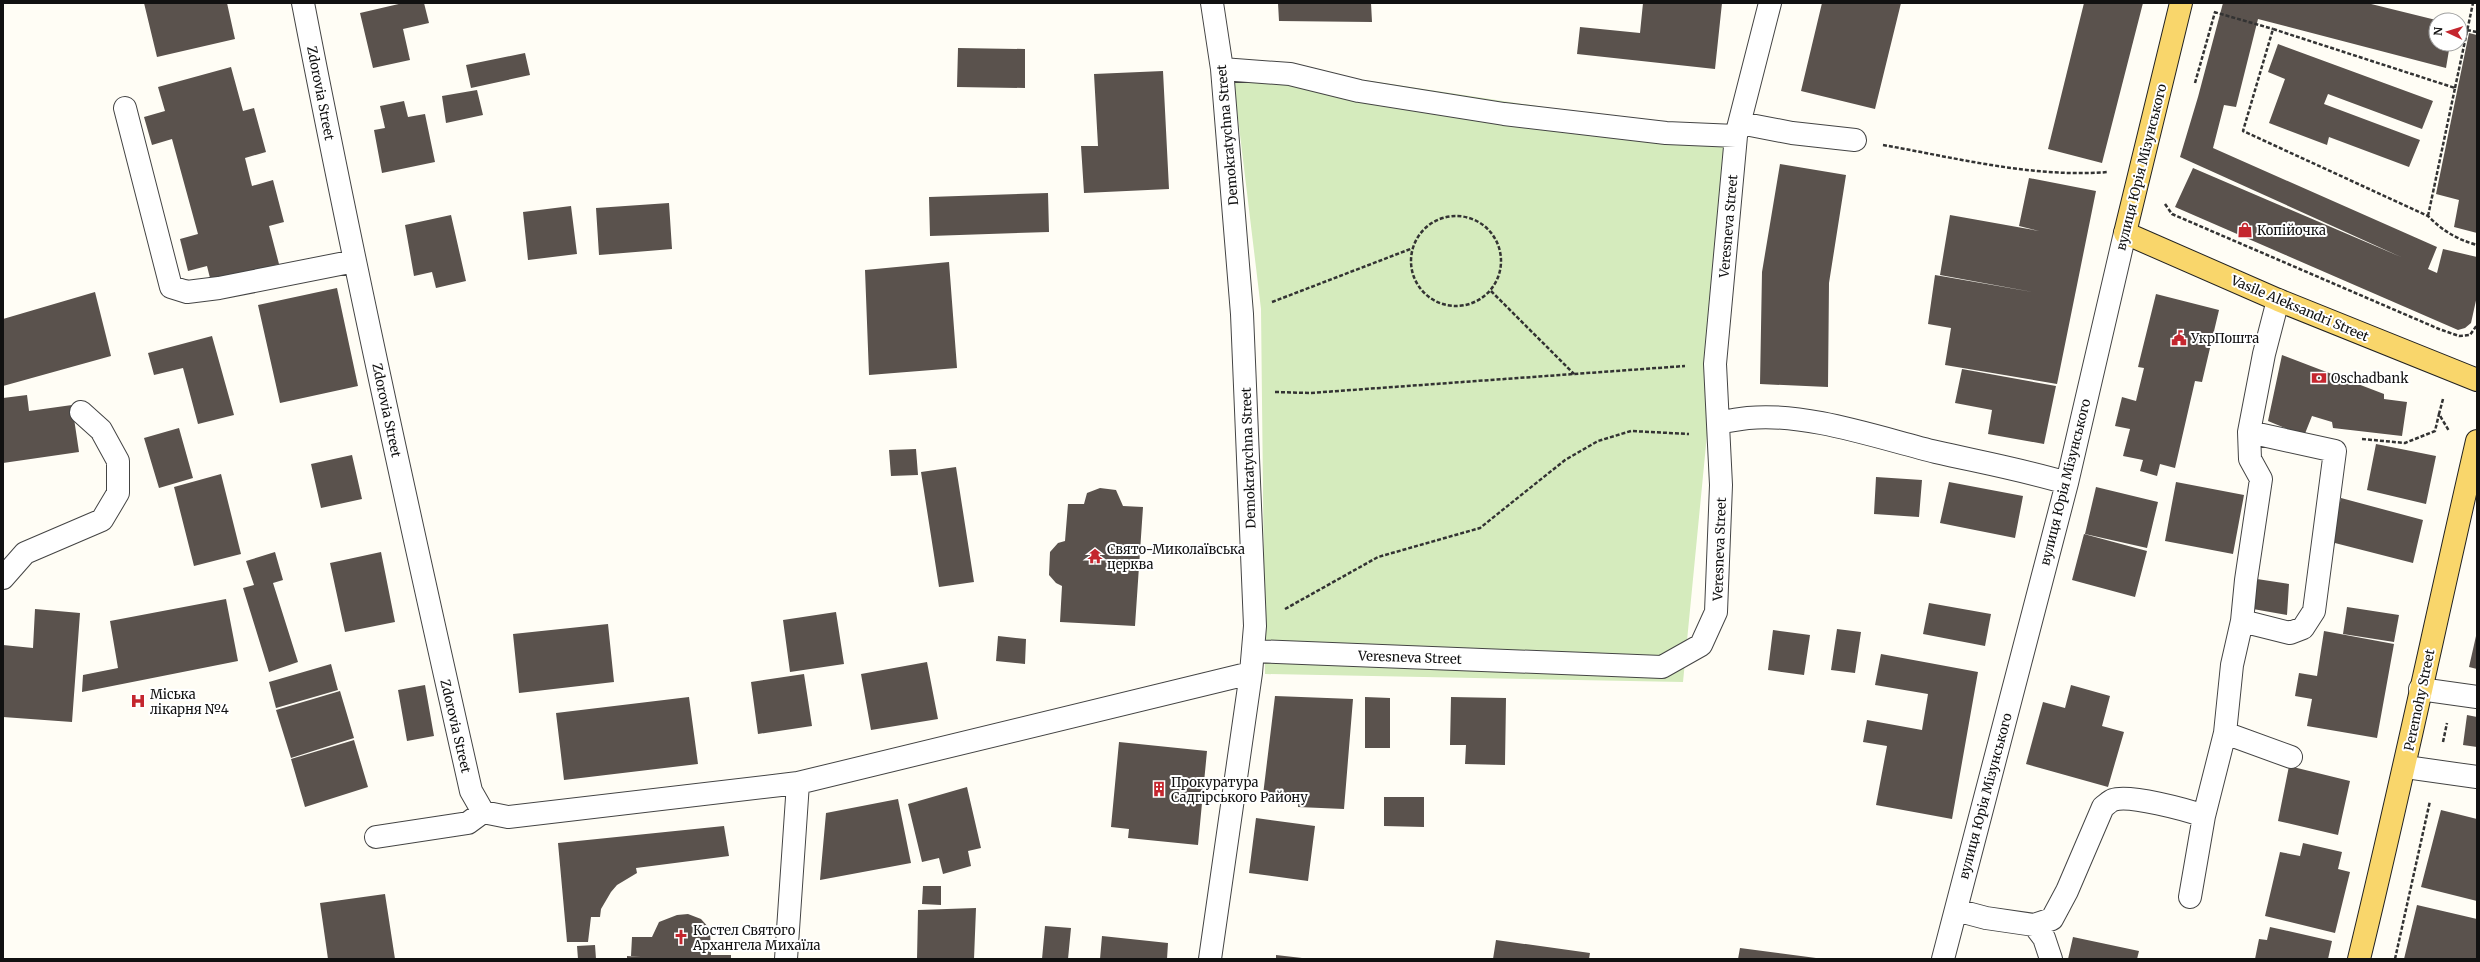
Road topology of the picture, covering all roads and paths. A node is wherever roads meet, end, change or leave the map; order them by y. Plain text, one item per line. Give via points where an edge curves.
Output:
1 (303, 3) edge
2 (1212, 3) edge
3 (1770, 3) edge
4 (2181, 3) edge
5 (2473, 3) edge
6 (2207, 10) dead end
7 (2214, 12) junction
8 (2468, 26) edge
9 (2273, 29) junction
10 (2462, 52) edge
11 (1222, 69) junction
12 (2194, 88) dead end
13 (2455, 88) junction
14 (125, 108) dead end
15 (1738, 129) junction
16 (1855, 140) joint
17 (2140, 172) junction
18 (2166, 200) dead end
19 (2428, 216) junction
20 (2125, 233) junction
21 (2477, 245) edge
22 (1413, 248) junction
23 (355, 261) junction
24 (1491, 291) junction
25 (2278, 300) junction
26 (1242, 314) junction
27 (2477, 325) edge
28 (1716, 364) junction
29 (1574, 374) junction
30 (2477, 380) edge
31 (1246, 391) junction
32 (81, 412) dead end
33 (2439, 414) dead end
34 (1718, 430) junction
35 (2249, 432) junction
36 (2477, 441) edge
37 (2335, 452) junction
38 (2067, 483) junction
39 (3, 578) edge
40 (2242, 621) junction
41 (1255, 626) junction
42 (1254, 651) junction
43 (1252, 673) junction
44 (2420, 688) junction
45 (2477, 697) edge
46 (2225, 733) junction
47 (2291, 757) dead end
48 (2406, 767) junction
49 (2477, 777) edge
50 (798, 783) junction
51 (483, 812) junction
52 (2204, 816) junction
53 (376, 837) dead end
54 (2190, 897) dead end
55 (1956, 910) junction
56 (2034, 925) junction
57 (786, 959) edge
58 (1210, 959) edge
59 (1943, 959) edge
60 (2051, 959) edge
61 (2359, 959) edge

1 - 23 street, Zdorovia Street
2 - 11 street, Demokratychna Street
3 - 15 street, Veresneva Street
4 - 17 main road, вулиця Юрія Мізунського
5 - 8 path
6 - 7 path
7 - 9 path
7 - 12 path
9 - 13 path
9 - 19 path via 2243,131
10 - 13 path
11 - 15 street via 1290,74 1359,91 1504,114 1666,133
11 - 26 street, Demokratychna Street
13 - 19 path
14 - 23 street via 171,287 186,292 219,288
15 - 16 street
15 - 28 street, Veresneva Street
16 - 17 path via 2021,169 2083,174
17 - 20 main road, вулиця Юрія Мізунського
18 - 27 path via 2165,206 2172,214 2439,329 2459,336 2470,335
19 - 21 path via 2441,229 2458,240
20 - 25 main road, Vasile Aleksandri Street
20 - 38 street, вулиця Юрія Мізунського
22 - 24 path via 1411,263 1414,277 1419,288 1431,299 1442,305 1464,306 1480,300
22 - 24 path via 1425,228 1439,219 1455,216 1476,220 1488,228 1500,247 1501,270
22 - 26 path
23 - 51 street, Zdorovia Street via 470,791
24 - 29 path
25 - 30 main road, Vasile Aleksandri Street
25 - 35 street via 2264,354
26 - 31 street, Demokratychna Street
28 - 29 path
28 - 34 street, Veresneva Street
29 - 31 path via 1310,393
31 - 41 street, Demokratychna Street
32 - 39 street via 101,430 118,461 118,493 102,520 26,553
33 - 37 path via 2435,431 2405,443 2366,438
34 - 38 street via 1748,418 1778,418 1851,429 1936,452 2024,470
34 - 41 path via 1631,431 1598,442 1565,460 1480,528 1378,557
34 - 42 street, Veresneva Street via 1721,485 1716,612 1701,645 1662,667
35 - 37 street
35 - 40 street via 2250,459 2261,479
36 - 44 main road, Peremohy Street
37 - 40 street via 2314,610 2303,628 2290,633
38 - 55 street, вулиця Юрія Мізунського
40 - 46 street via 2232,665
41 - 42 street, Demokratychna Street
42 - 43 street, Demokratychna Street
43 - 50 street
43 - 58 street, Demokratychna Street
44 - 45 street
44 - 48 main road, Peremohy Street
46 - 47 street
46 - 52 street
48 - 49 street
48 - 61 main road, Peremohy Street
50 - 51 street via 508,817
50 - 57 street
51 - 53 street via 468,823
52 - 54 street
52 - 56 street via 2181,807 2114,799 2103,807 2052,918
55 - 56 street via 1986,918
55 - 59 street, вулиця Юрія Мізунського
56 - 60 street via 2044,938

